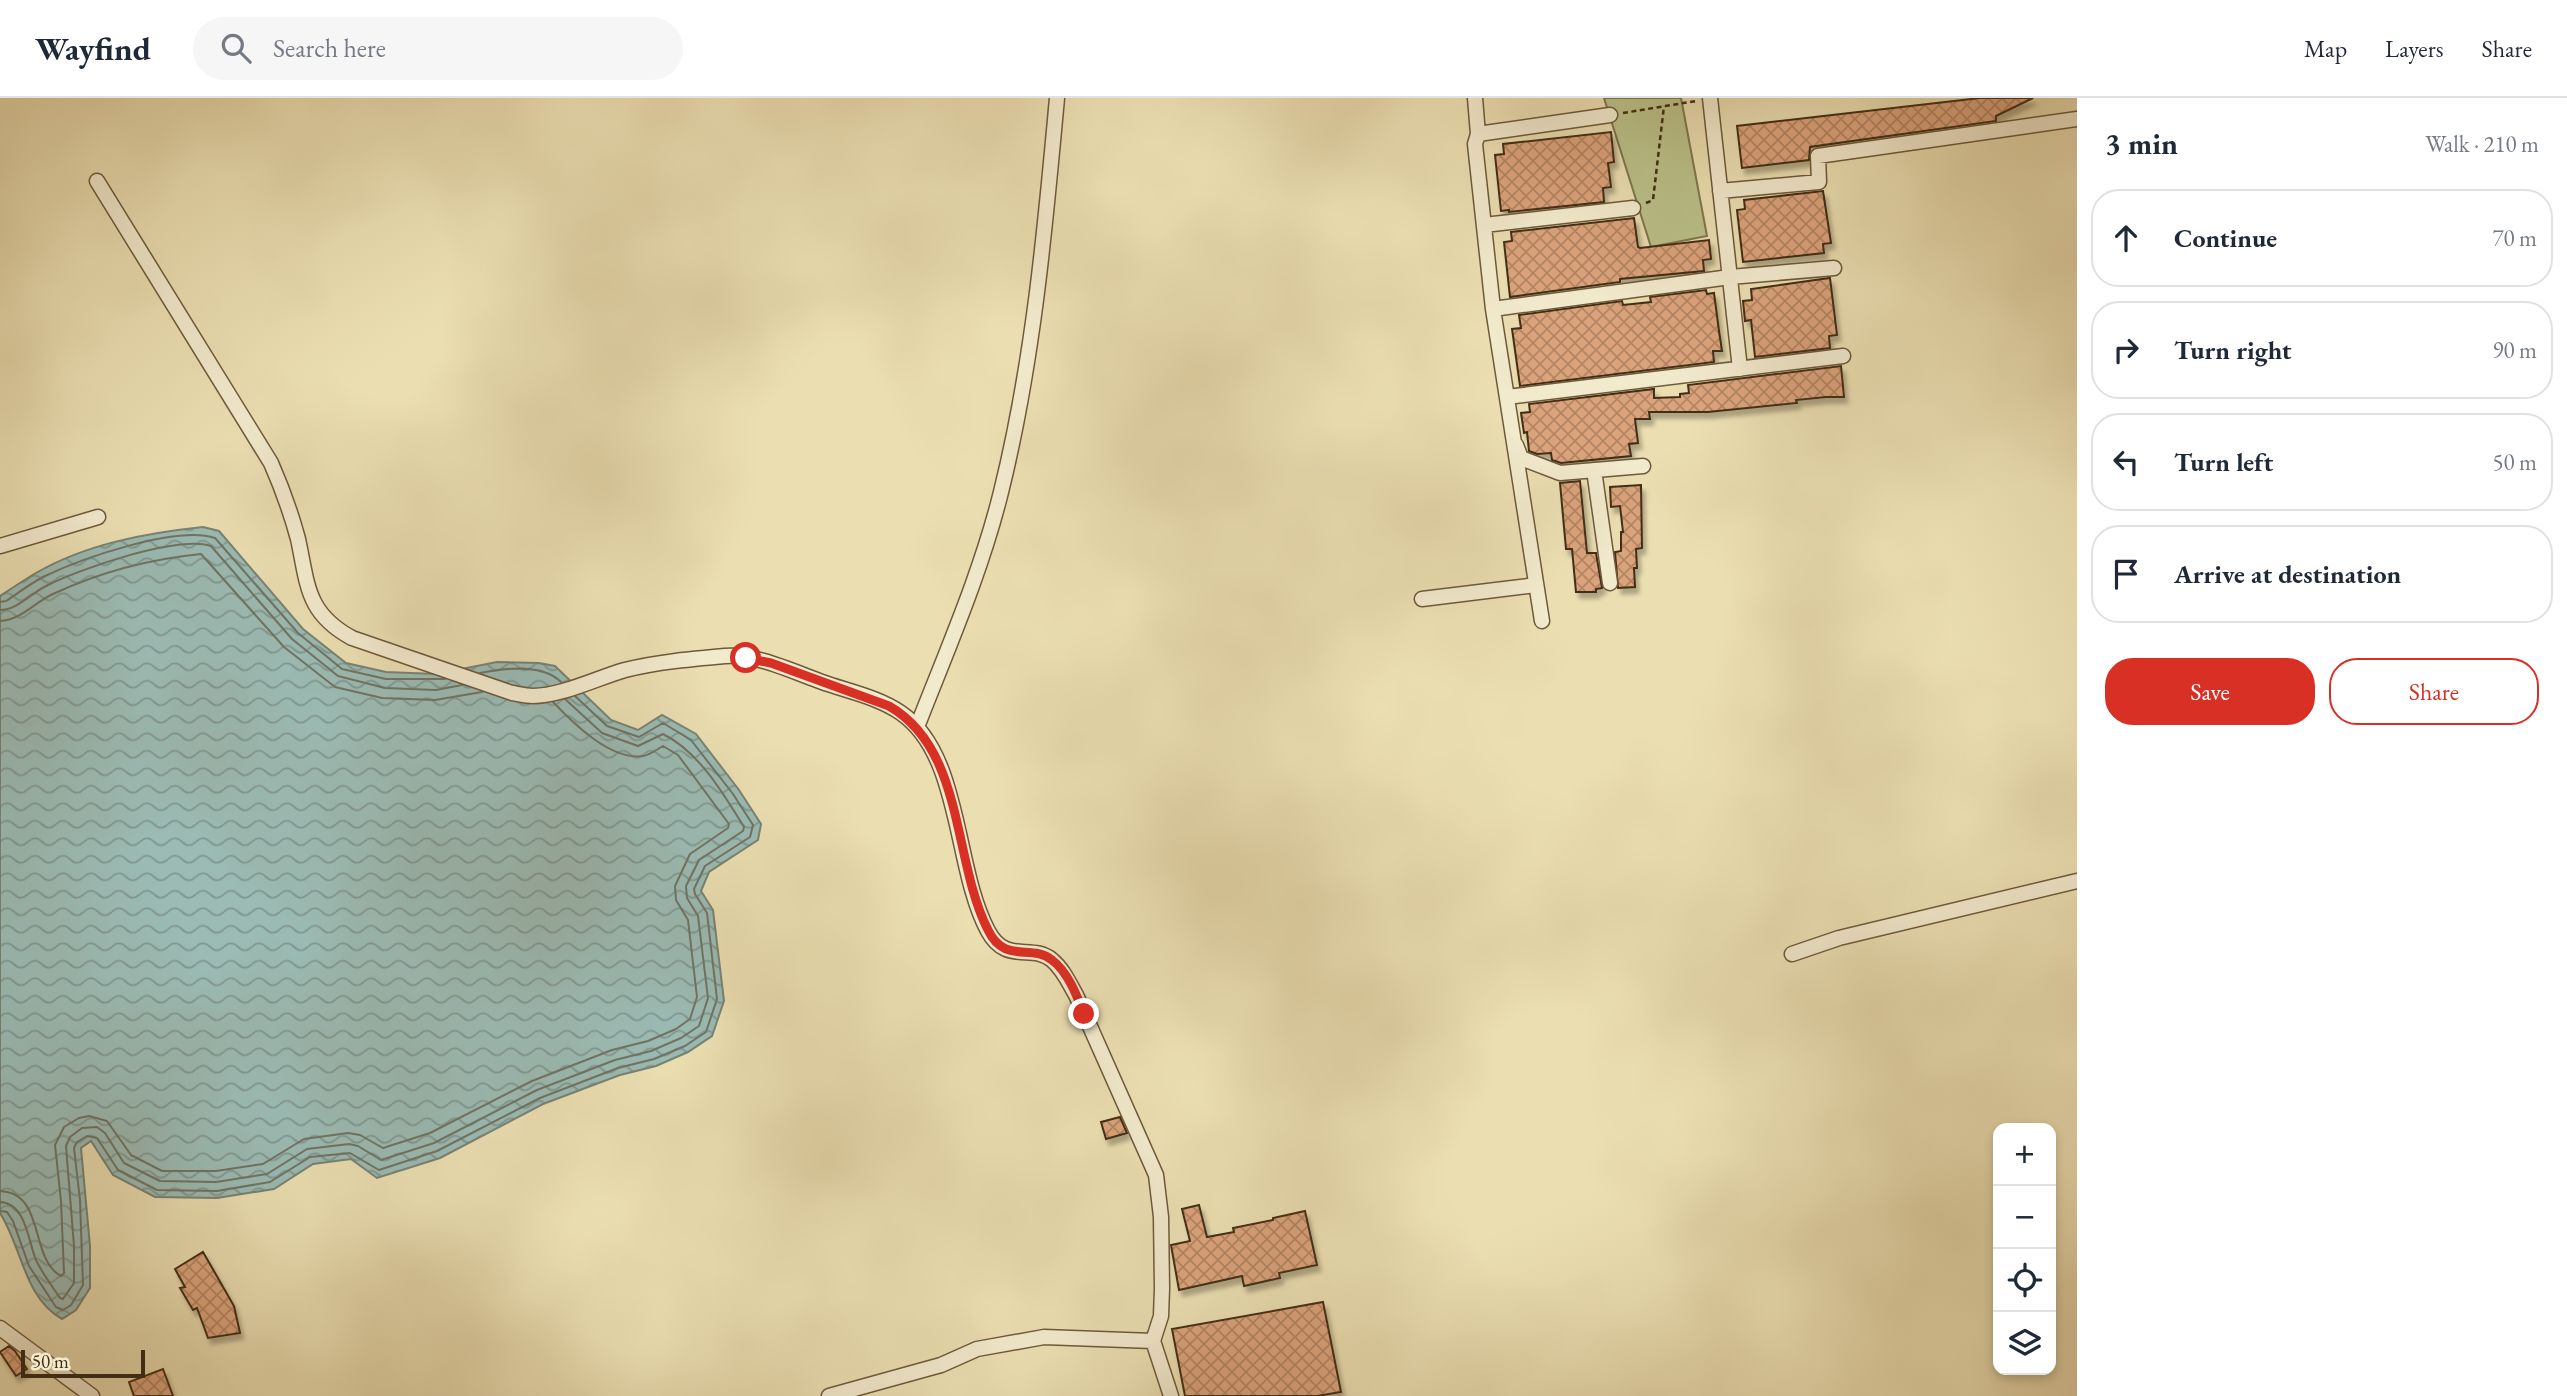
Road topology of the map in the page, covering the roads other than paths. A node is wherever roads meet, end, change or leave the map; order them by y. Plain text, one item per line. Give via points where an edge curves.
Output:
1 (1057, 98) edge
2 (1475, 98) edge
3 (1710, 98) edge
4 (1716, 98) edge
5 (1610, 115) road end
6 (2077, 119) edge
7 (1478, 134) junction
8 (97, 181) dead end
9 (1720, 191) junction
10 (1633, 208) road end
11 (1484, 225) junction
12 (1834, 268) dead end
13 (1730, 277) junction
14 (1493, 309) junction
15 (1843, 356) dead end
16 (1740, 369) junction
17 (1507, 397) junction
18 (1512, 435) junction
19 (1643, 466) dead end
20 (1594, 470) junction
21 (98, 517) dead end
22 (0, 546) edge
23 (1611, 583) dead end
24 (1536, 585) junction
25 (1422, 599) dead end
26 (1542, 621) dead end
27 (917, 727) junction
28 (2077, 881) edge
29 (1792, 954) dead end
30 (0, 1328) edge
31 (1153, 1341) junction
32 (92, 1396) edge
33 (829, 1396) edge
34 (1171, 1396) edge

1 - 27 street via 1044,248 1016,429 978,571
2 - 7 street
3 - 4 street
3 - 9 street
5 - 7 street
6 - 9 street via 1818,156 1819,182
7 - 11 street via 1475,144
8 - 27 street via 271,463 290,511 306,587 322,617 334,628 352,638 532,696 647,665 729,655 771,663 889,706
9 - 13 street
10 - 11 street
11 - 14 street
12 - 13 street
13 - 14 street
13 - 16 street
14 - 17 street
15 - 16 street
16 - 17 street
17 - 18 street
18 - 20 street via 1521,458 1560,473
18 - 24 street
19 - 20 street
20 - 23 street
21 - 22 street
24 - 25 street
24 - 26 street
27 - 31 street via 936,756 989,933 1010,951 1042,954 1063,973 1156,1175 1162,1288 1161,1317
28 - 29 street via 1839,938
30 - 32 street
31 - 33 street via 1044,1337 976,1349 941,1365
31 - 34 street

